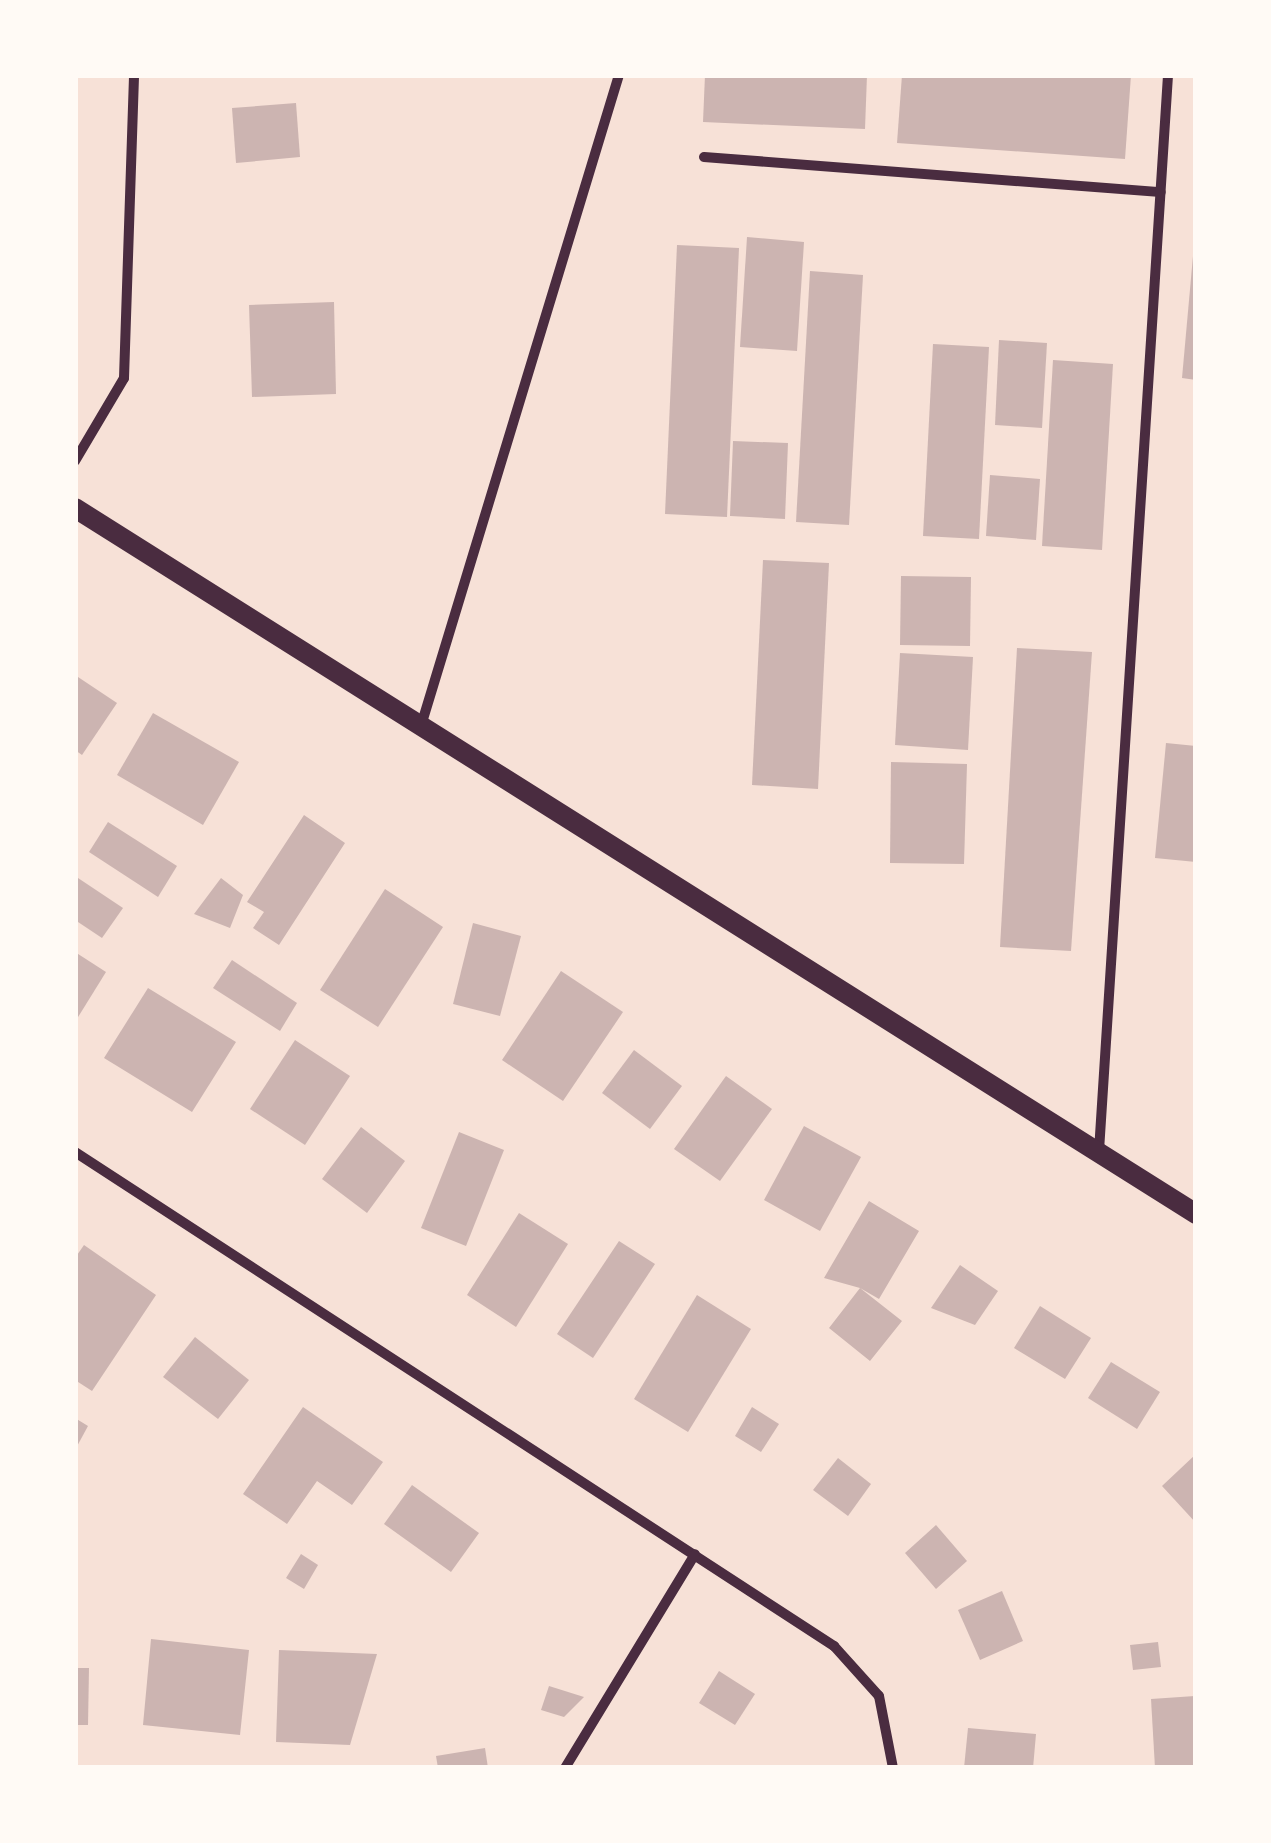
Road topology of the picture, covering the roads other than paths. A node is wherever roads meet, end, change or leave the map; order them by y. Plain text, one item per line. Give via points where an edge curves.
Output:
1 (134, 75) edge
2 (619, 75) edge
3 (1168, 75) edge
4 (704, 157) dead end
5 (1160, 192) junction
6 (75, 461) edge
7 (75, 508) edge
8 (419, 730) junction
9 (75, 1152) edge
10 (1099, 1152) junction
11 (1196, 1214) edge
12 (694, 1554) junction
13 (565, 1768) edge
14 (893, 1768) edge

1 - 6 street via 124,378
2 - 8 street
3 - 5 street
4 - 5 street
5 - 10 street
7 - 8 main road
8 - 10 main road
9 - 12 street
10 - 11 main road
12 - 13 street
12 - 14 street via 834,1646 880,1696

